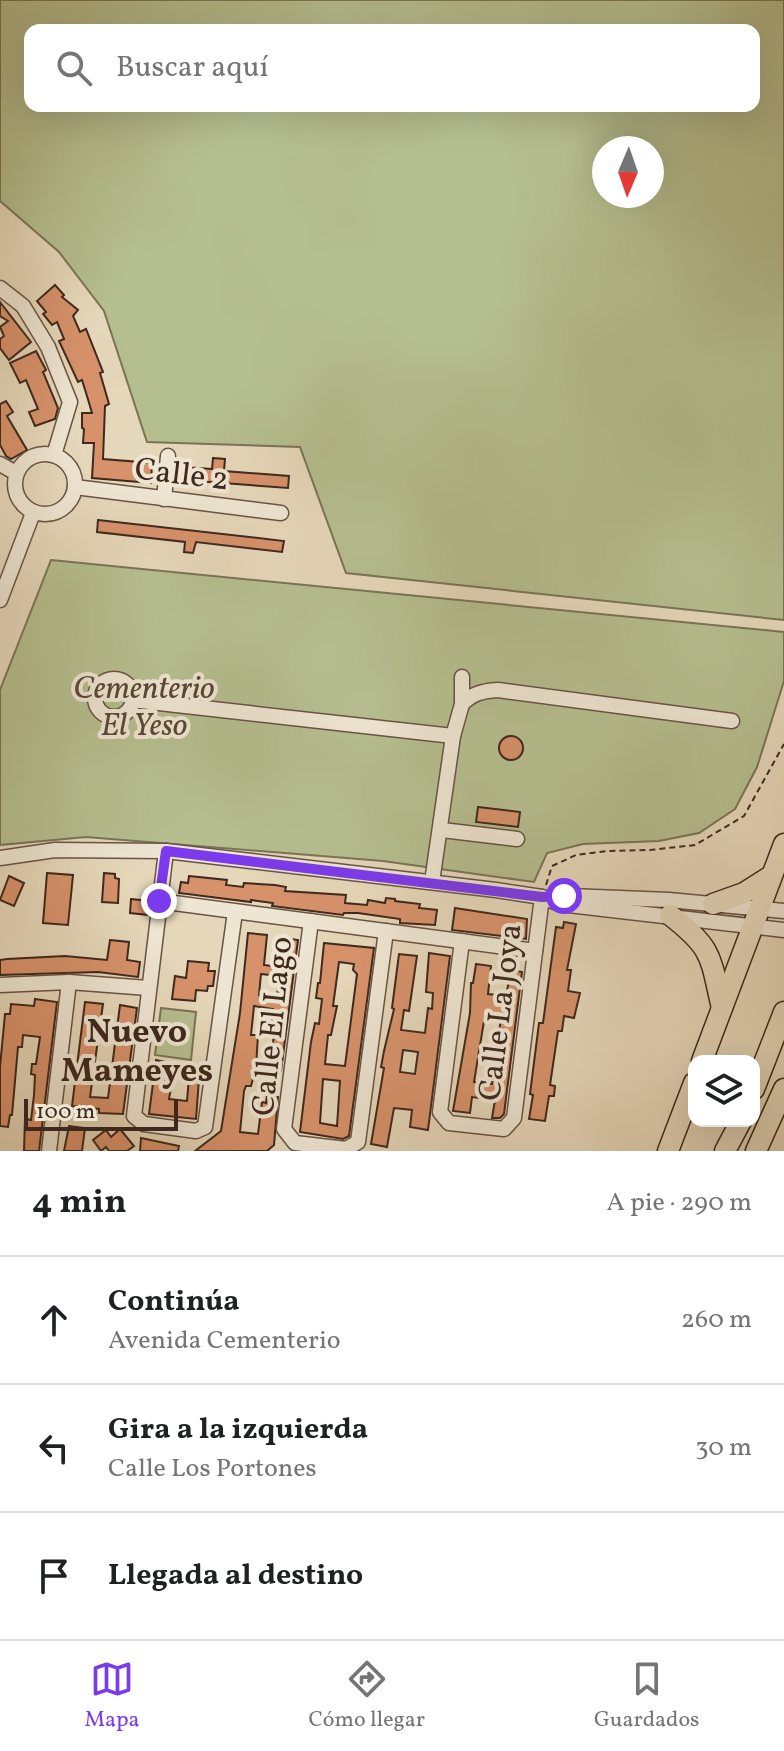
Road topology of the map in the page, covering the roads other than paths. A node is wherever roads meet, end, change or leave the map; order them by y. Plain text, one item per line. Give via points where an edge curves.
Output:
1 (0, 288) edge
2 (54, 455) junction
3 (168, 456) dead end
4 (0, 464) edge
5 (16, 473) junction
6 (75, 487) junction
7 (164, 499) junction
8 (33, 513) junction
9 (281, 513) dead end
10 (0, 600) edge
11 (462, 677) dead end
12 (132, 700) dead end
13 (462, 704) junction
14 (732, 721) dead end
15 (453, 736) junction
16 (442, 830) junction
17 (517, 839) dead end
18 (784, 844) edge
19 (166, 851) junction
20 (0, 858) edge
21 (771, 876) junction
22 (432, 882) junction
23 (542, 897) junction
24 (159, 901) junction
25 (713, 904) junction
26 (784, 911) edge
27 (235, 912) junction
28 (670, 915) junction
29 (756, 918) junction
30 (311, 921) junction
31 (784, 930) edge
32 (386, 931) junction
33 (462, 941) junction
34 (535, 951) junction
35 (69, 982) junction
36 (0, 985) edge
37 (148, 988) junction
38 (722, 1009) junction
39 (784, 1012) edge
40 (704, 1055) edge
41 (760, 1074) edge
42 (784, 1089) edge
43 (688, 1099) edge
44 (738, 1127) edge
45 (49, 1151) edge
46 (668, 1151) edge
47 (725, 1151) edge
48 (756, 1151) edge

1 - 2 street via 23,306 48,347 70,402
2 - 5 street via 32,457
2 - 6 street via 70,467
3 - 7 street
4 - 5 street
5 - 8 street via 20,503
6 - 7 street, Calle 2
6 - 8 street via 65,507 55,513
7 - 9 street, Calle 2
8 - 10 street
11 - 13 street
12 - 15 street
13 - 14 street via 469,696 498,690
13 - 15 street
15 - 16 street
16 - 17 street
16 - 22 street
18 - 21 highway
19 - 20 street via 55,850
19 - 22 street
19 - 24 street
21 - 25 highway
21 - 29 highway
22 - 23 street
23 - 25 street
23 - 28 street via 560,904
23 - 34 street, Calle La Joya
24 - 27 street
24 - 37 street
25 - 29 street
26 - 29 street
27 - 30 street
27 - 37 street via 205,1127 196,1131 144,1124 134,1116
28 - 29 street
28 - 38 highway via 706,948
29 - 31 street
29 - 38 highway
30 - 32 street
30 - 32 street, Calle El Lago via 284,1129 295,1143 346,1149 358,1142
32 - 33 street
33 - 34 street
33 - 34 street, Calle La Joya via 440,1112 449,1123 504,1129 514,1118
35 - 36 street
35 - 37 street
35 - 45 street
38 - 40 highway
39 - 41 highway
42 - 48 highway
43 - 46 highway
44 - 47 highway

